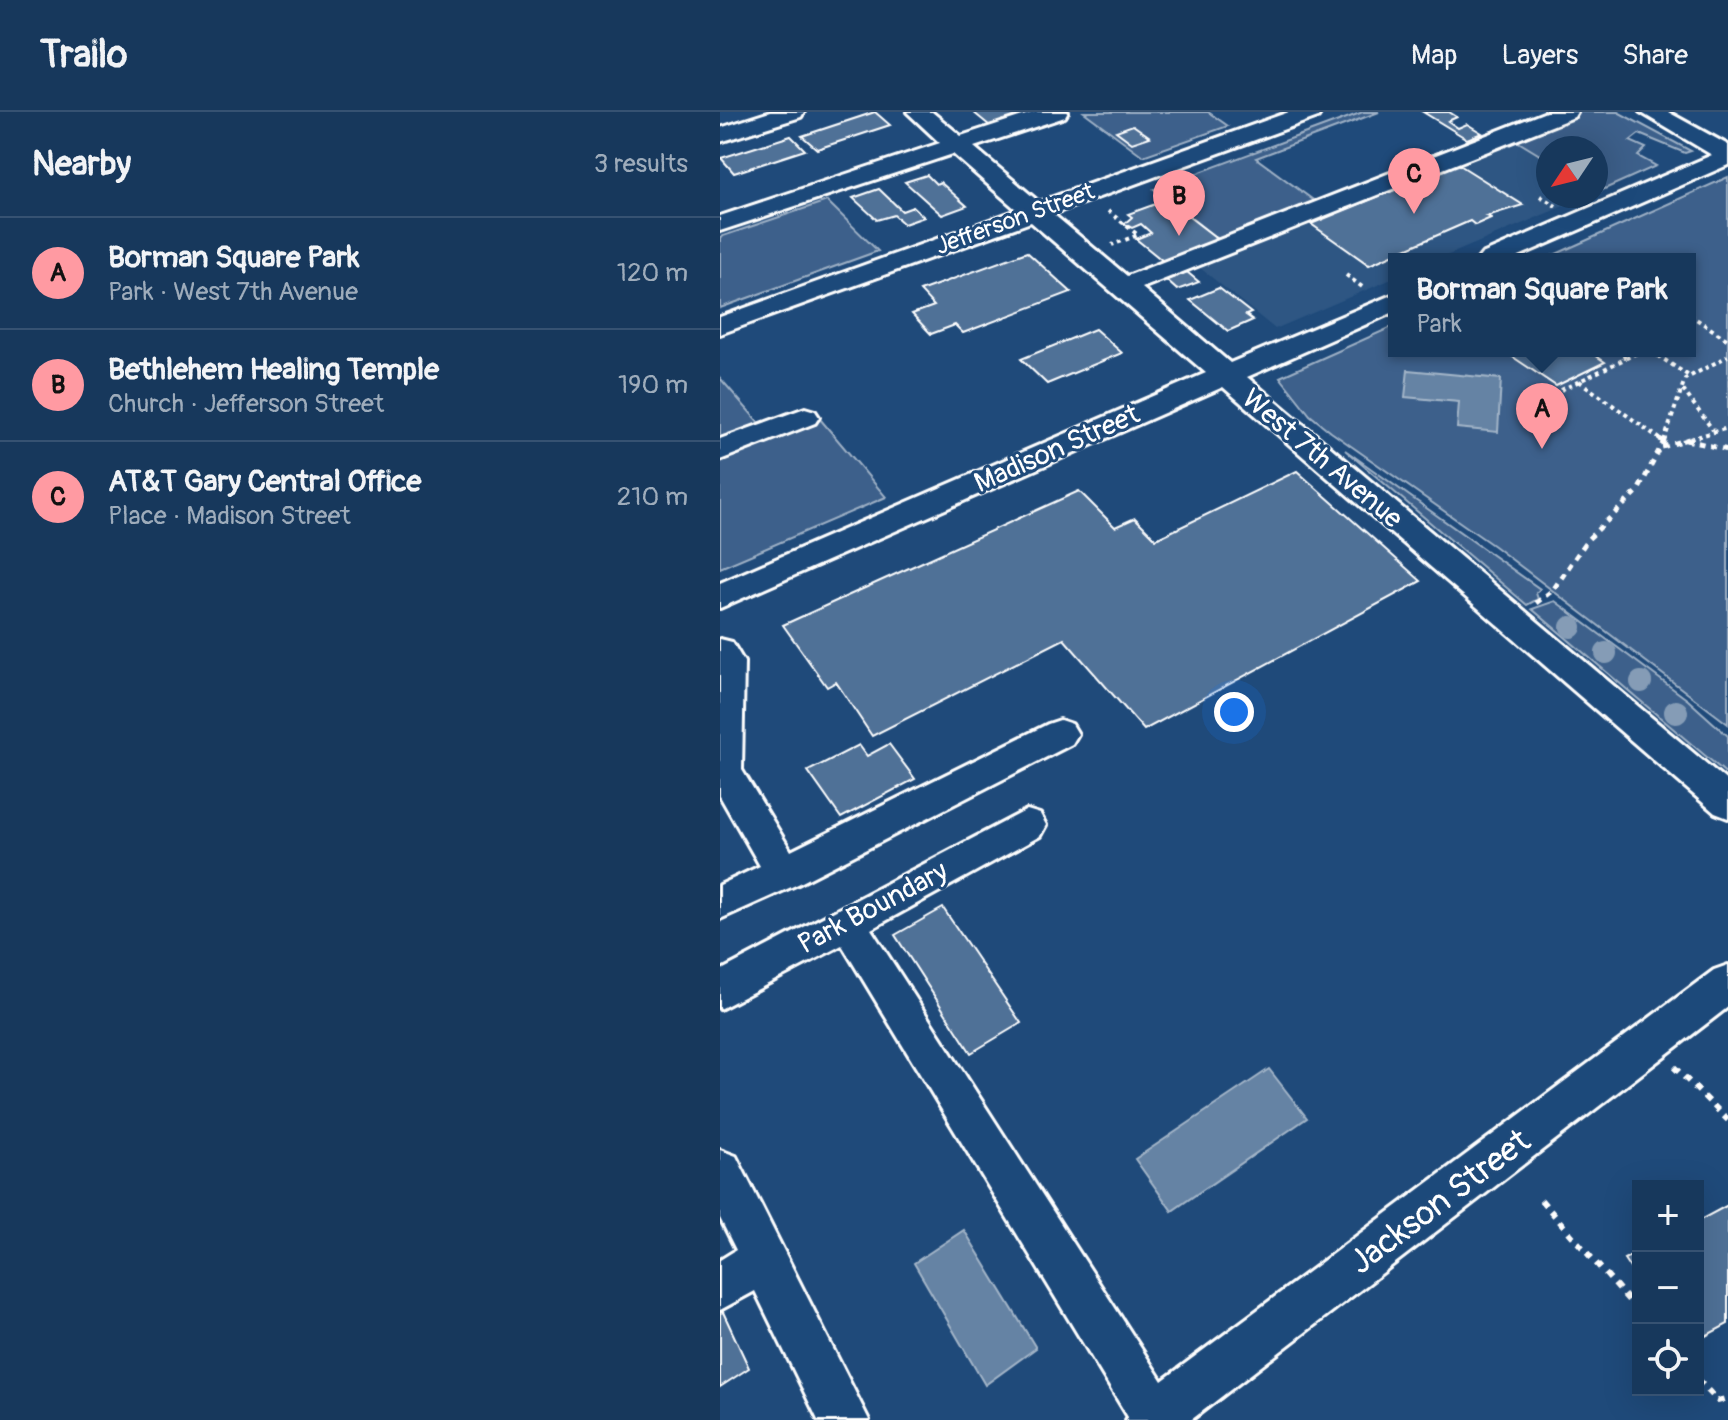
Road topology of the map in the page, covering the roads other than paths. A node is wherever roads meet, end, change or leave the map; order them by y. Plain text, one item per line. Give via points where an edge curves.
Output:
1 (793, 112) edge
2 (918, 112) edge
3 (1057, 112) edge
4 (1310, 112) edge
5 (1566, 112) edge
6 (1651, 112) edge
7 (735, 120) edge
8 (720, 135) edge
9 (957, 145) junction
10 (1728, 155) edge
11 (1034, 212) junction
12 (720, 224) edge
13 (1505, 253) edge
14 (1122, 287) junction
15 (1382, 297) edge
16 (720, 326) edge
17 (1224, 376) junction
18 (805, 417) dead end
19 (720, 450) edge
20 (720, 596) edge
21 (720, 651) edge
22 (1060, 734) dead end
23 (1728, 803) edge
24 (1027, 825) dead end
25 (784, 873) junction
26 (720, 903) edge
27 (860, 942) dead end
28 (1728, 983) edge
29 (720, 991) edge
30 (720, 1171) edge
31 (764, 1259) junction
32 (720, 1287) edge
33 (1154, 1418) edge
34 (844, 1420) edge

1 - 7 street
2 - 9 street, West 7th Avenue
3 - 9 street
4 - 11 street, Jefferson Street
5 - 14 street
6 - 10 street
7 - 8 street
9 - 11 street, West 7th Avenue
9 - 12 street via 810,188
10 - 13 street
11 - 14 street, West 7th Avenue
11 - 16 street, Jefferson Street
14 - 17 street, West 7th Avenue
15 - 17 street, Madison Street
17 - 20 street, Madison Street
17 - 23 street, West 7th Avenue
18 - 19 street
21 - 25 street via 727,662 724,771
22 - 25 street
24 - 29 street, Park Boundary
25 - 26 street
27 - 33 street
28 - 33 street, Jackson Street
30 - 31 street
31 - 32 street
31 - 34 street

